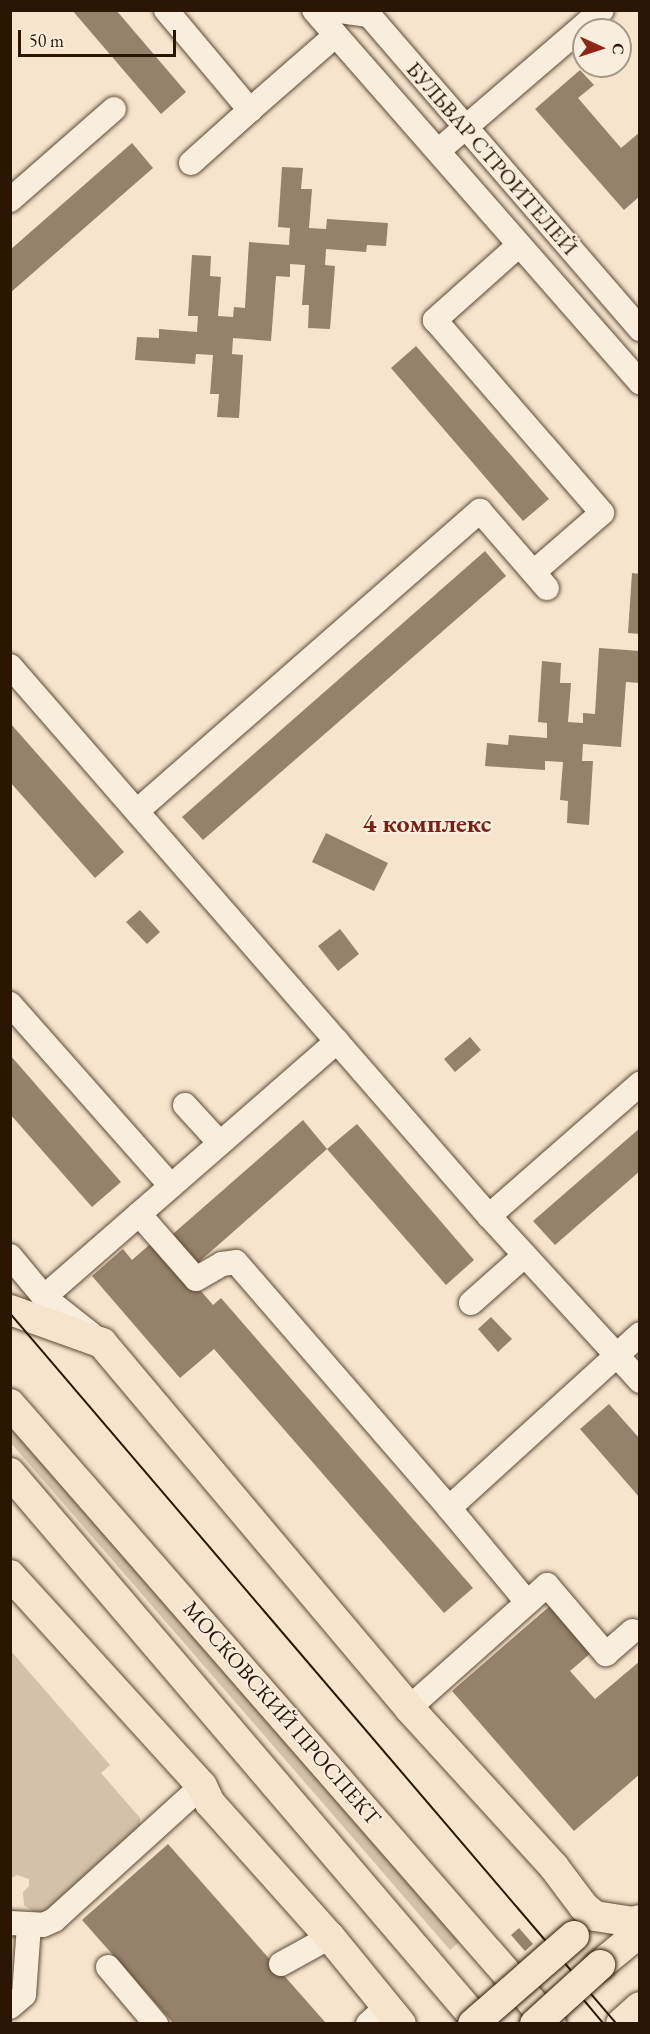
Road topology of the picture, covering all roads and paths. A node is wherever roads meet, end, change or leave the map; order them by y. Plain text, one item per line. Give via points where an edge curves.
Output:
1 (166, 10) edge
2 (314, 10) edge
3 (333, 10) edge
4 (602, 10) edge
5 (336, 35) junction
6 (114, 109) dead end
7 (250, 110) junction
8 (466, 128) junction
9 (438, 151) junction
10 (191, 163) dead end
11 (10, 200) edge
12 (519, 245) junction
13 (639, 329) edge
14 (639, 382) edge
15 (10, 666) edge
16 (137, 811) junction
17 (10, 1004) edge
18 (337, 1041) junction
19 (639, 1084) edge
20 (184, 1105) dead end
21 (220, 1143) junction
22 (171, 1186) junction
23 (139, 1214) junction
24 (489, 1216) junction
25 (525, 1255) junction
26 (10, 1256) edge
27 (44, 1297) junction
28 (471, 1303) dead end
29 (10, 1310) edge
30 (639, 1334) edge
31 (102, 1344) junction
32 (616, 1354) junction
33 (639, 1381) edge
34 (10, 1404) edge
35 (10, 1473) edge
36 (448, 1509) junction
37 (10, 1575) edge
38 (536, 1603) junction
39 (632, 1631) dead end
40 (409, 1708) junction
41 (202, 1786) junction
42 (584, 1907) junction
43 (639, 1920) edge
44 (20, 1924) edge
45 (639, 1932) edge
46 (330, 1937) junction
47 (280, 1964) dead end
48 (108, 1967) dead end
49 (10, 2007) edge
50 (385, 2018) edge
51 (156, 2024) edge
52 (473, 2024) edge
53 (480, 2024) edge
54 (535, 2024) edge
55 (551, 2024) edge

1 - 7 street
2 - 5 street
3 - 8 street, БУЛЬВАР СТРОИТЕЛЕЙ via 369,15
4 - 8 street
5 - 7 street
5 - 9 street
6 - 11 street
7 - 10 street
8 - 9 street
8 - 13 street, БУЛЬВАР СТРОИТЕЛЕЙ
9 - 12 street
12 - 14 street
12 - 16 street via 435,320 602,513 541,580 480,511
15 - 16 street
16 - 18 street via 165,855
17 - 22 street
18 - 21 street
18 - 24 street
19 - 24 street
20 - 21 street
21 - 22 street
22 - 23 street
23 - 27 street
23 - 36 street via 196,1279 222,1264 236,1262
24 - 25 street
25 - 28 street
25 - 32 street
26 - 27 street
27 - 31 street
29 - 31 main road
30 - 32 street
31 - 40 main road
32 - 33 street
32 - 36 street
34 - 55 main road, МОСКОВСКИЙ ПРОСПЕКТ
35 - 53 main road
36 - 38 street
37 - 41 main road
38 - 39 street via 547,1585 590,1642 606,1654
38 - 40 street
40 - 42 main road via 554,1867
41 - 44 street via 54,1920 43,1925
41 - 46 main road via 210,1803
42 - 43 main road via 595,1916
42 - 52 main road, bridge via 584,1921 574,1936
44 - 49 street via 24,1995
45 - 54 main road, bridge
46 - 47 street
46 - 50 main road via 378,1993
48 - 51 street

